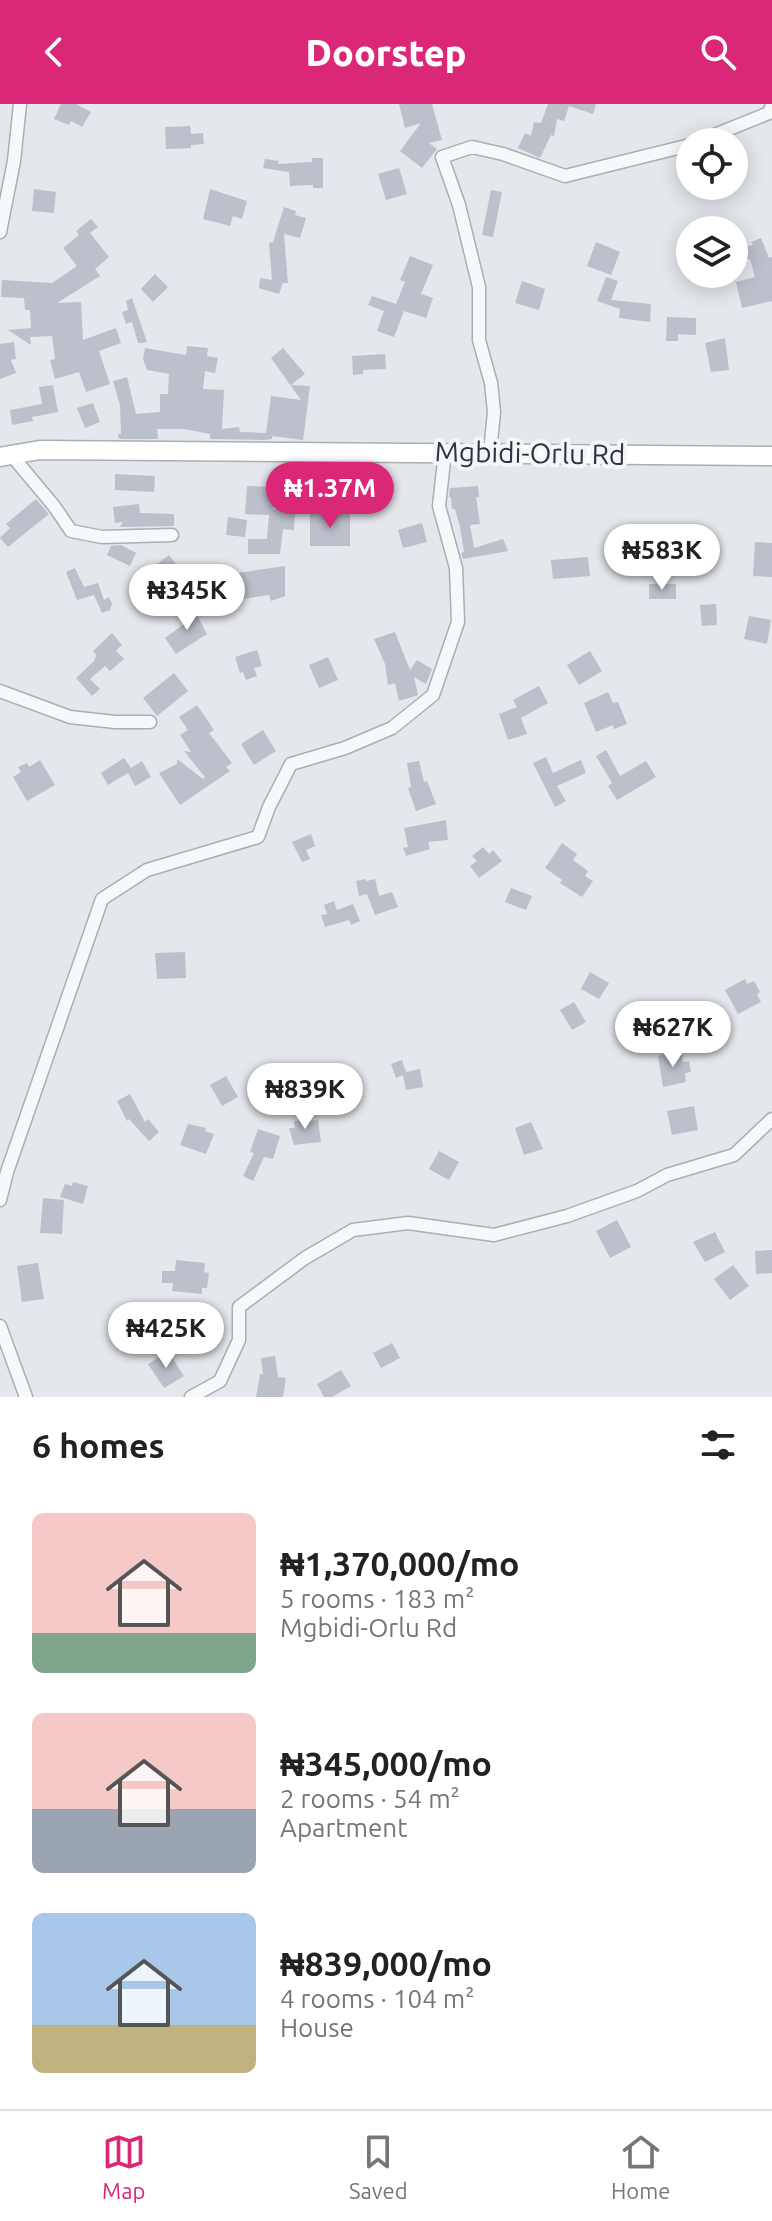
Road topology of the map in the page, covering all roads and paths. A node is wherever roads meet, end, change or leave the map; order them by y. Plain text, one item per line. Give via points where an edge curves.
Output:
1 (20, 104) edge
2 (772, 105) edge
3 (732, 128) edge
4 (676, 148) edge
5 (0, 232) edge
6 (445, 452) junction
7 (490, 452) junction
8 (772, 456) edge
9 (6, 457) edge
10 (172, 535) dead end
11 (0, 691) edge
12 (150, 722) dead end
13 (772, 1119) edge
14 (0, 1200) edge
15 (0, 1326) edge
16 (26, 1397) edge
17 (191, 1397) edge

1 - 5 street
2 - 3 street via 769,113
4 - 7 street via 565,176 472,147 442,157 479,287 479,340 494,412
6 - 7 main road, Mgbidi-Orlu Rd
6 - 9 main road, Mgbidi-Orlu Rd via 40,450
6 - 14 street via 439,506 456,568 458,622 433,695 392,728 291,764 258,837 147,870 102,899
7 - 8 main road, Mgbidi-Orlu Rd
9 - 10 street via 71,531 102,537
11 - 12 street via 70,717
13 - 17 street via 734,1155 667,1175 567,1216 494,1235 408,1223 353,1230 239,1307 239,1340 220,1381
15 - 16 street

